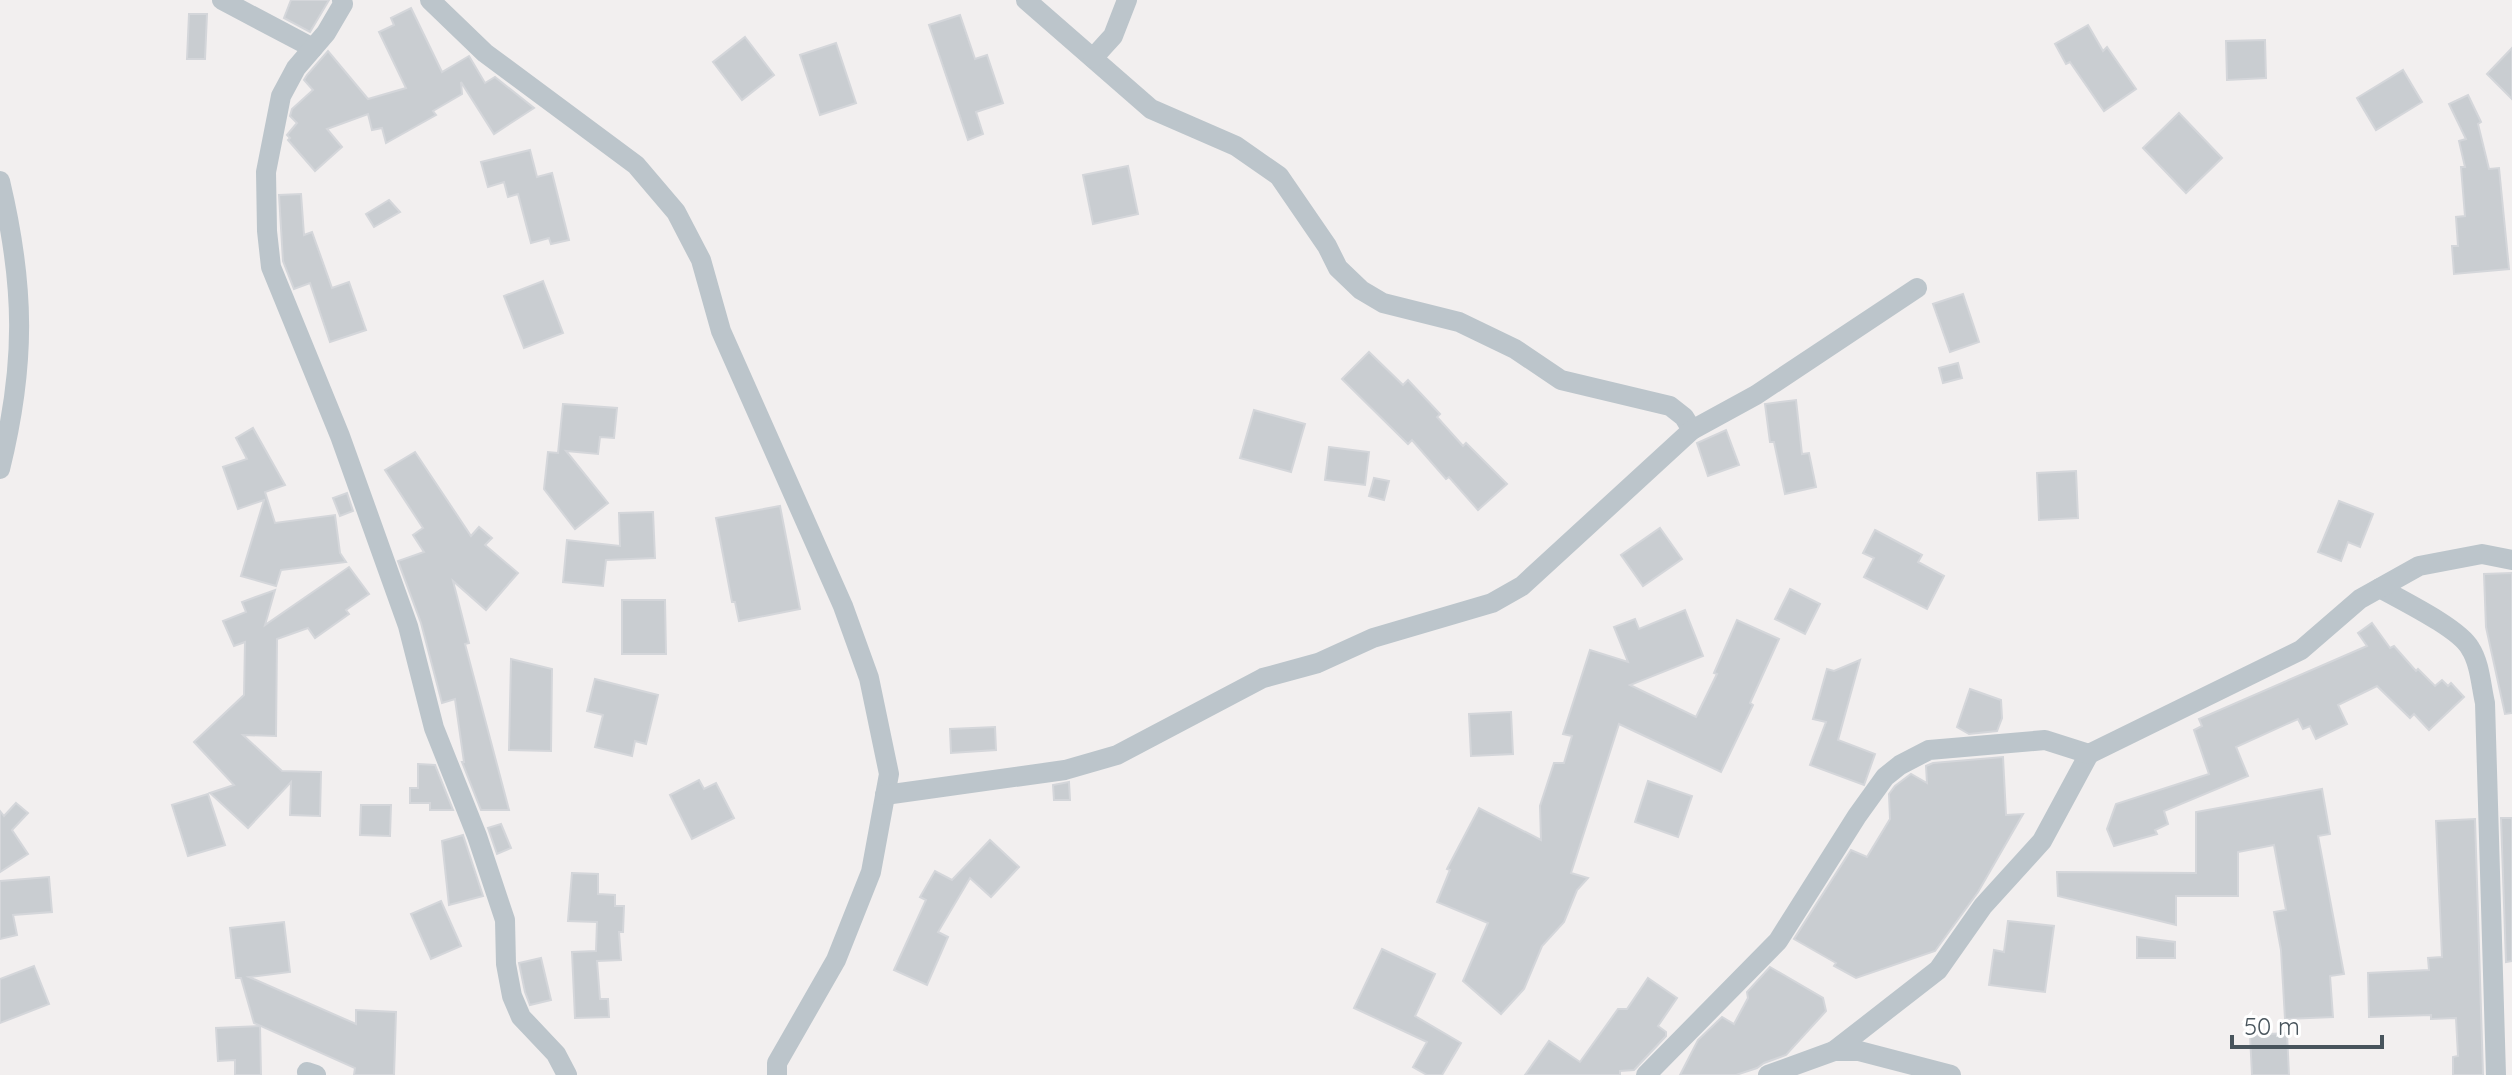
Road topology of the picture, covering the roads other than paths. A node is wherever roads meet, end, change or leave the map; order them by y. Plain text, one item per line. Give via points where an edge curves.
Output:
1 (222, 0) edge
2 (342, 0) edge
3 (430, 0) edge
4 (1026, 0) edge
5 (1127, 0) edge
6 (313, 48) junction
7 (1093, 58) junction
8 (0, 181) edge
9 (1917, 288) dead end
10 (1692, 430) junction
11 (0, 469) edge
12 (2512, 560) edge
13 (2380, 588) junction
14 (2089, 754) junction
15 (885, 795) junction
16 (1834, 1051) junction
17 (567, 1075) edge
18 (777, 1075) edge
19 (1646, 1075) edge
20 (1768, 1075) edge
21 (1951, 1075) edge
22 (2496, 1075) edge

1 - 6 street
2 - 6 street
3 - 15 street via 485,53 636,165 676,212 701,260 721,331 859,649 889,774
4 - 7 street
5 - 7 street via 1113,36
6 - 17 street via 281,96 266,172 271,267 340,436 408,626 434,728 505,920 512,996 521,1017 556,1054
7 - 10 street via 1151,109 1236,146 1279,176 1338,268 1361,290 1383,303 1459,322 1515,349 1561,380 1670,406
8 - 11 street via 17,271 21,344
9 - 10 street via 1756,395
10 - 15 street via 1522,586 1492,603 1263,678 1117,755 1065,770
12 - 13 street via 2482,554 2419,566
13 - 14 street via 2301,650
13 - 22 street via 2449,629 2470,646 2477,666 2485,703
14 - 16 street via 2042,841 1983,906 1938,970
14 - 19 street via 2045,740 1929,750 1900,765 1864,807 1778,941
15 - 18 street via 871,872 836,960 777,1063
16 - 20 street
16 - 21 street via 1859,1051

